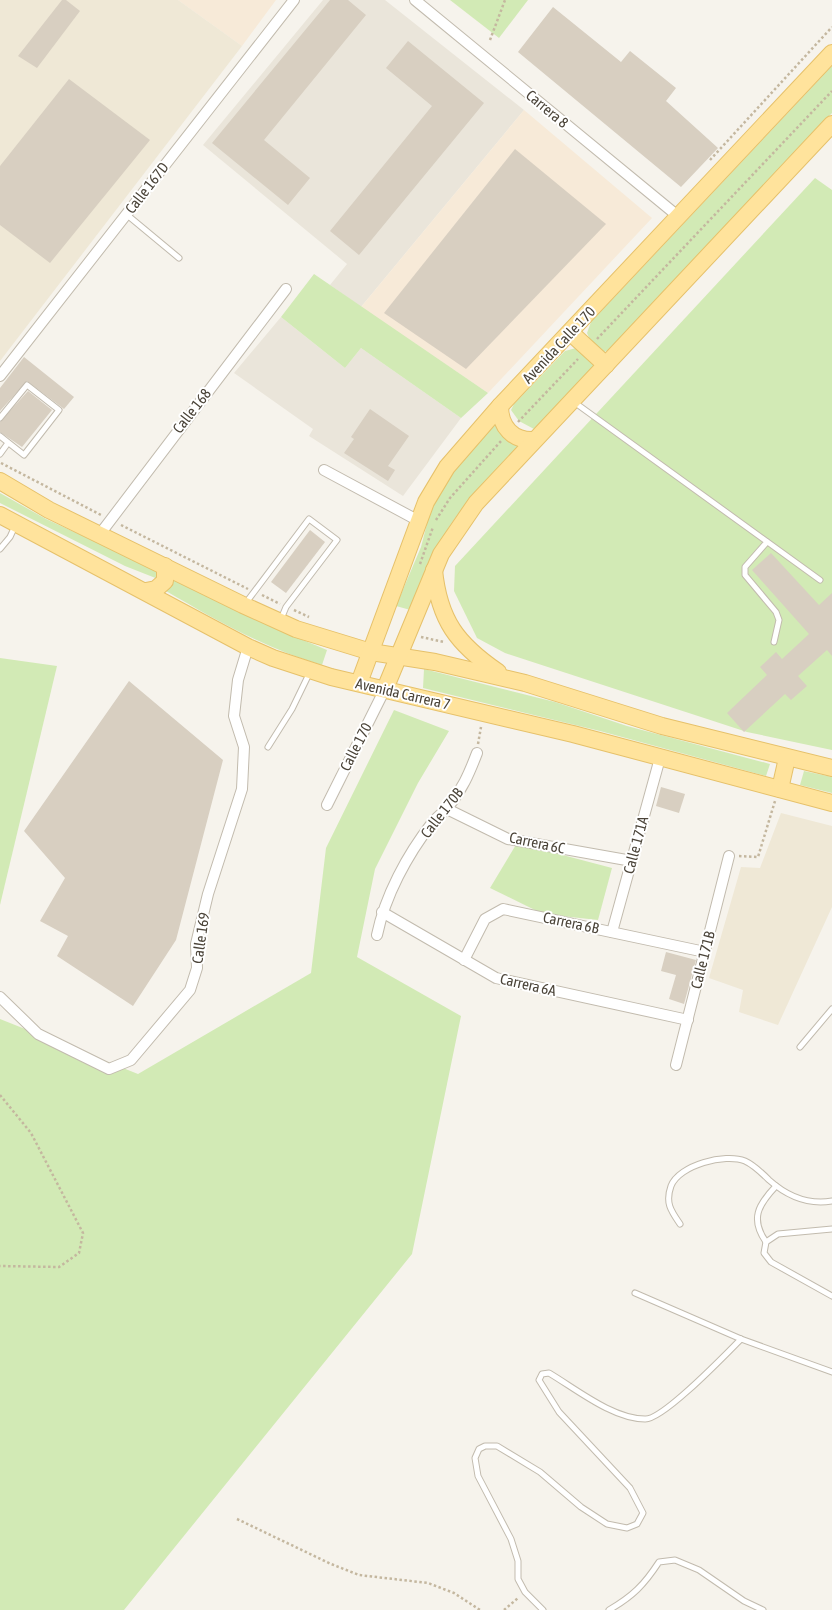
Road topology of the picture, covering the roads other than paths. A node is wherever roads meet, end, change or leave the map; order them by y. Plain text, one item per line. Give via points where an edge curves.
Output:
1 (294, 0) edge
2 (416, 0) edge
3 (832, 52) edge
4 (832, 124) edge
5 (126, 214) junction
6 (679, 217) junction
7 (179, 258) dead end
8 (286, 289) dead end
9 (571, 333) junction
10 (606, 365) junction
11 (0, 376) edge
12 (572, 401) junction
13 (500, 406) junction
14 (0, 418) edge
15 (0, 436) edge
16 (534, 440) junction
17 (8, 442) junction
18 (0, 454) edge
19 (324, 470) dead end
20 (0, 481) edge
21 (0, 515) edge
22 (419, 521) junction
23 (16, 523) junction
24 (100, 534) junction
25 (767, 542) junction
26 (0, 548) edge
27 (165, 566) junction
28 (434, 568) junction
29 (820, 580) dead end
30 (146, 591) junction
31 (244, 605) junction
32 (283, 614) junction
33 (774, 642) dead end
34 (248, 647) junction
35 (371, 652) junction
36 (398, 657) junction
37 (311, 671) junction
38 (508, 679) junction
39 (360, 683) junction
40 (385, 689) junction
41 (268, 747) dead end
42 (476, 753) road end
43 (660, 758) junction
44 (786, 758) junction
45 (832, 768) edge
46 (778, 794) junction
47 (832, 803) edge
48 (327, 805) dead end
49 (447, 809) junction
50 (729, 856) road end
51 (632, 861) junction
52 (382, 912) junction
53 (612, 932) junction
54 (376, 936) dead end
55 (705, 952) junction
56 (464, 960) junction
57 (0, 997) edge
58 (832, 1009) edge
59 (688, 1020) junction
60 (800, 1047) dead end
61 (676, 1065) dead end
62 (776, 1186) junction
63 (832, 1201) edge
64 (680, 1224) dead end
65 (832, 1229) edge
66 (766, 1242) junction
67 (635, 1293) dead end
68 (832, 1296) edge
69 (741, 1339) junction
70 (832, 1372) edge
71 (543, 1610) edge
72 (609, 1610) edge
73 (763, 1610) edge

1 - 5 street, Calle 167D
2 - 6 street, Carrera 8
3 - 6 main road, Avenida Calle 170
4 - 10 main road
5 - 7 lane
5 - 11 street, Calle 167D
6 - 9 main road, Avenida Calle 170
8 - 24 street, Calle 168
9 - 10 main road
9 - 13 main road, Avenida Calle 170
10 - 12 main road
12 - 16 main road
12 - 25 lane
13 - 16 main road via 502,420 509,432 520,439
13 - 22 main road, Avenida Calle 170 via 447,467
14 - 17 lane via 27,385 59,410 24,455
15 - 17 lane
16 - 28 main road via 476,503 451,536
17 - 18 lane
19 - 22 street
20 - 24 main road via 49,510
21 - 23 main road, Avenida Carrera 7
22 - 35 main road, Avenida Calle 170
23 - 26 lane
23 - 30 main road, Avenida Carrera 7
24 - 27 main road
25 - 29 lane
25 - 33 lane via 745,570 776,612 779,620
27 - 30 main road via 165,582 156,590
27 - 31 main road
28 - 36 main road
28 - 38 main road via 440,603 459,640 470,652
30 - 34 main road, Avenida Carrera 7
31 - 32 main road
31 - 32 lane via 309,519 337,540
32 - 35 main road
34 - 37 main road, Avenida Carrera 7
34 - 57 street, Calle 169 via 238,680 234,716 244,747 242,789 208,894 196,944 197,968 190,990 131,1060 109,1069 38,1034
35 - 36 main road
35 - 39 main road, Avenida Calle 170
36 - 38 main road
36 - 40 main road
37 - 39 main road, Avenida Carrera 7
37 - 41 lane
38 - 44 main road via 662,726
39 - 40 main road, Avenida Carrera 7
40 - 43 main road, Avenida Carrera 7
40 - 48 street, Calle 170
42 - 49 street, Calle 170B via 466,782
43 - 46 main road, Avenida Carrera 7
43 - 51 street, Calle 171A
44 - 45 main road
44 - 46 main road
46 - 47 main road, Avenida Carrera 7
49 - 51 street, Carrera 6C via 508,839
49 - 52 street, Calle 170B via 432,822 404,867
50 - 55 street, Calle 171B
51 - 53 street, Calle 171A
52 - 54 street, Calle 170B
52 - 56 street, Carrera 6A
53 - 55 street, Carrera 6B
53 - 56 street, Carrera 6B via 503,909 485,919
55 - 59 street, Calle 171B
56 - 59 street, Carrera 6A via 496,978
58 - 60 lane
59 - 61 street, Calle 171B
62 - 63 lane via 798,1199 816,1203
62 - 64 lane via 744,1161 717,1159 696,1164 675,1177 668,1195 668,1206
62 - 66 lane via 766,1196 756,1215 758,1231
65 - 66 lane via 778,1234
66 - 68 lane via 764,1253 771,1262
67 - 69 lane
69 - 70 lane
69 - 71 lane via 687,1391 647,1420 621,1415 549,1373 542,1374 539,1380 559,1412 630,1488 643,1513 636,1524 627,1528 606,1524 540,1472 497,1446 479,1449 474,1458 478,1476 511,1539 518,1561 518,1579 525,1592
72 - 73 lane via 631,1598 658,1562 676,1560 699,1570

